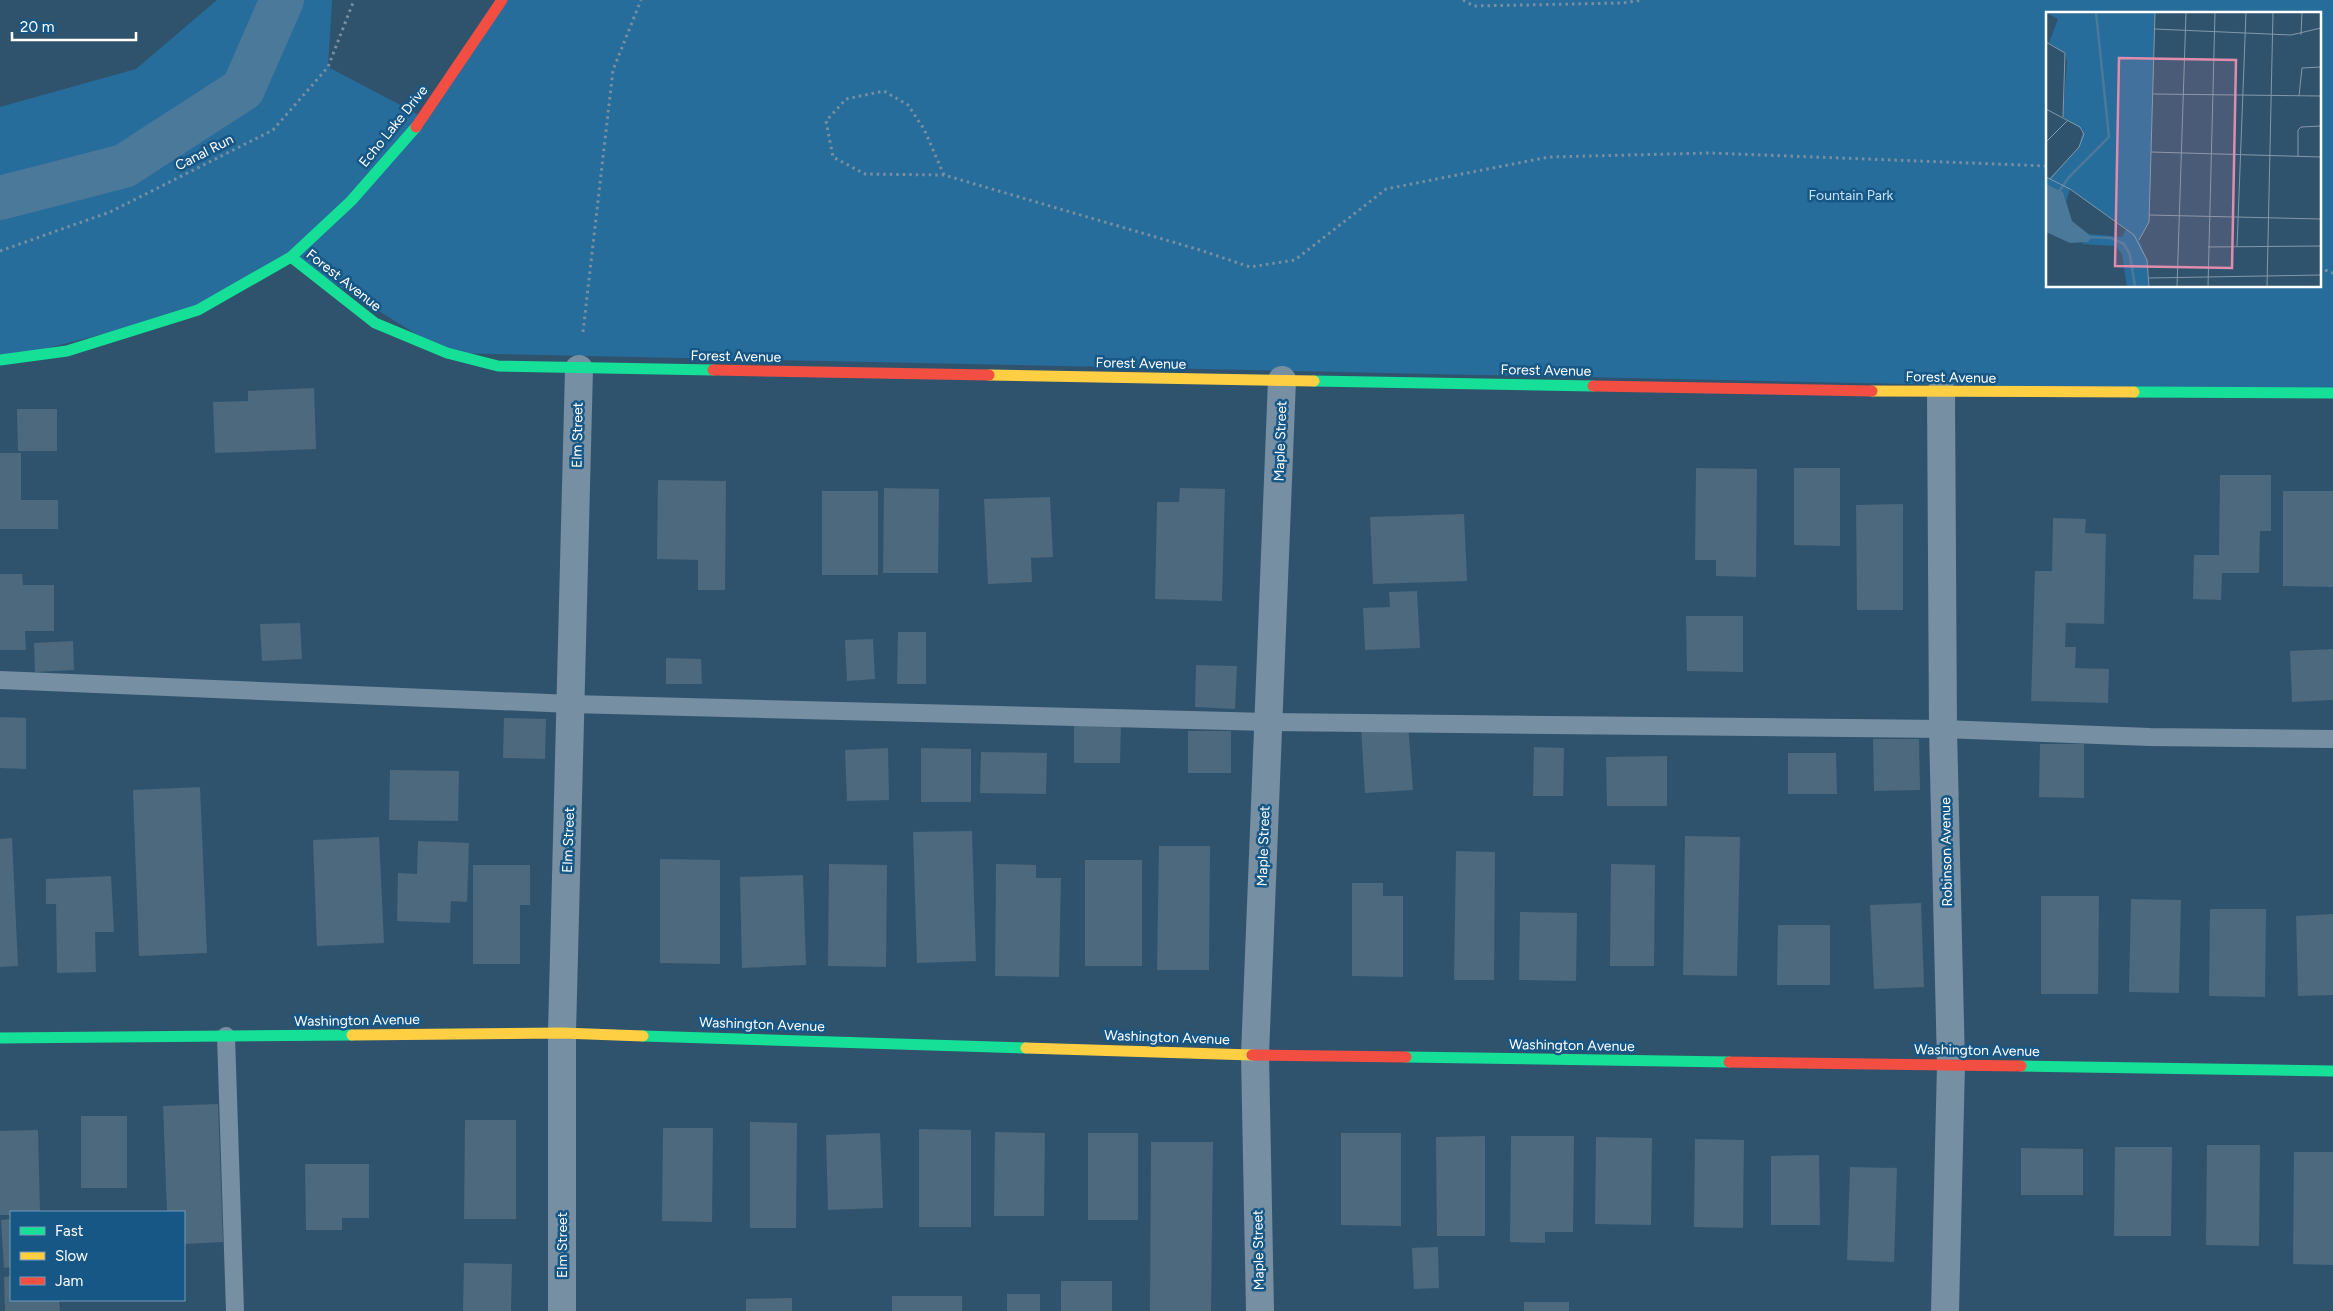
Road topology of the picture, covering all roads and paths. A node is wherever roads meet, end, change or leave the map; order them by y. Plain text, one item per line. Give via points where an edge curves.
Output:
1 (354, 0) edge
2 (502, 0) edge
3 (641, 0) edge
4 (1463, 0) edge
5 (1642, 0) edge
6 (2046, 166) edge
7 (944, 175) junction
8 (0, 251) edge
9 (291, 257) junction
10 (2320, 268) edge
11 (2333, 273) edge
12 (0, 360) edge
13 (579, 369) junction
14 (1282, 380) junction
15 (1942, 392) junction
16 (2333, 393) edge
17 (0, 680) edge
18 (572, 704) junction
19 (1268, 722) junction
20 (1943, 729) junction
21 (2333, 739) edge
22 (562, 1033) junction
23 (226, 1036) junction
24 (0, 1038) edge
25 (1255, 1055) junction
26 (1951, 1065) junction
27 (2333, 1071) edge
28 (235, 1311) edge
29 (562, 1311) edge
30 (1260, 1311) edge
31 (1945, 1311) edge

1 - 8 path, Canal Run via 328,67 273,130 110,212
2 - 9 street, Echo Lake Drive via 423,118 351,201
3 - 13 path via 613,70
4 - 5 path via 1474,6
6 - 7 path via 1710,152 1548,158 1386,189 1295,260 1250,267
7 - 7 path via 864,174 833,157 826,121 846,99 884,90 908,105 924,129
9 - 12 street, Forest Avenue via 198,310 67,352
9 - 13 street, Forest Avenue via 375,323 446,353 498,366
10 - 11 path
13 - 14 street, Forest Avenue
13 - 18 street, Elm Street
14 - 15 street, Forest Avenue
14 - 19 street, Maple Street
15 - 16 street, Forest Avenue
15 - 20 street, Robinson Avenue
17 - 18 lane
18 - 19 lane
18 - 22 street, Elm Street
19 - 20 lane
19 - 25 street, Maple Street
20 - 21 lane via 2150,737
20 - 26 street, Robinson Avenue
22 - 23 street, Washington Avenue
22 - 25 street, Washington Avenue
22 - 29 street, Elm Street
23 - 24 street, Washington Avenue
23 - 28 lane
25 - 26 street, Washington Avenue
25 - 30 street, Maple Street
26 - 27 street, Washington Avenue
26 - 31 street, Robinson Avenue

